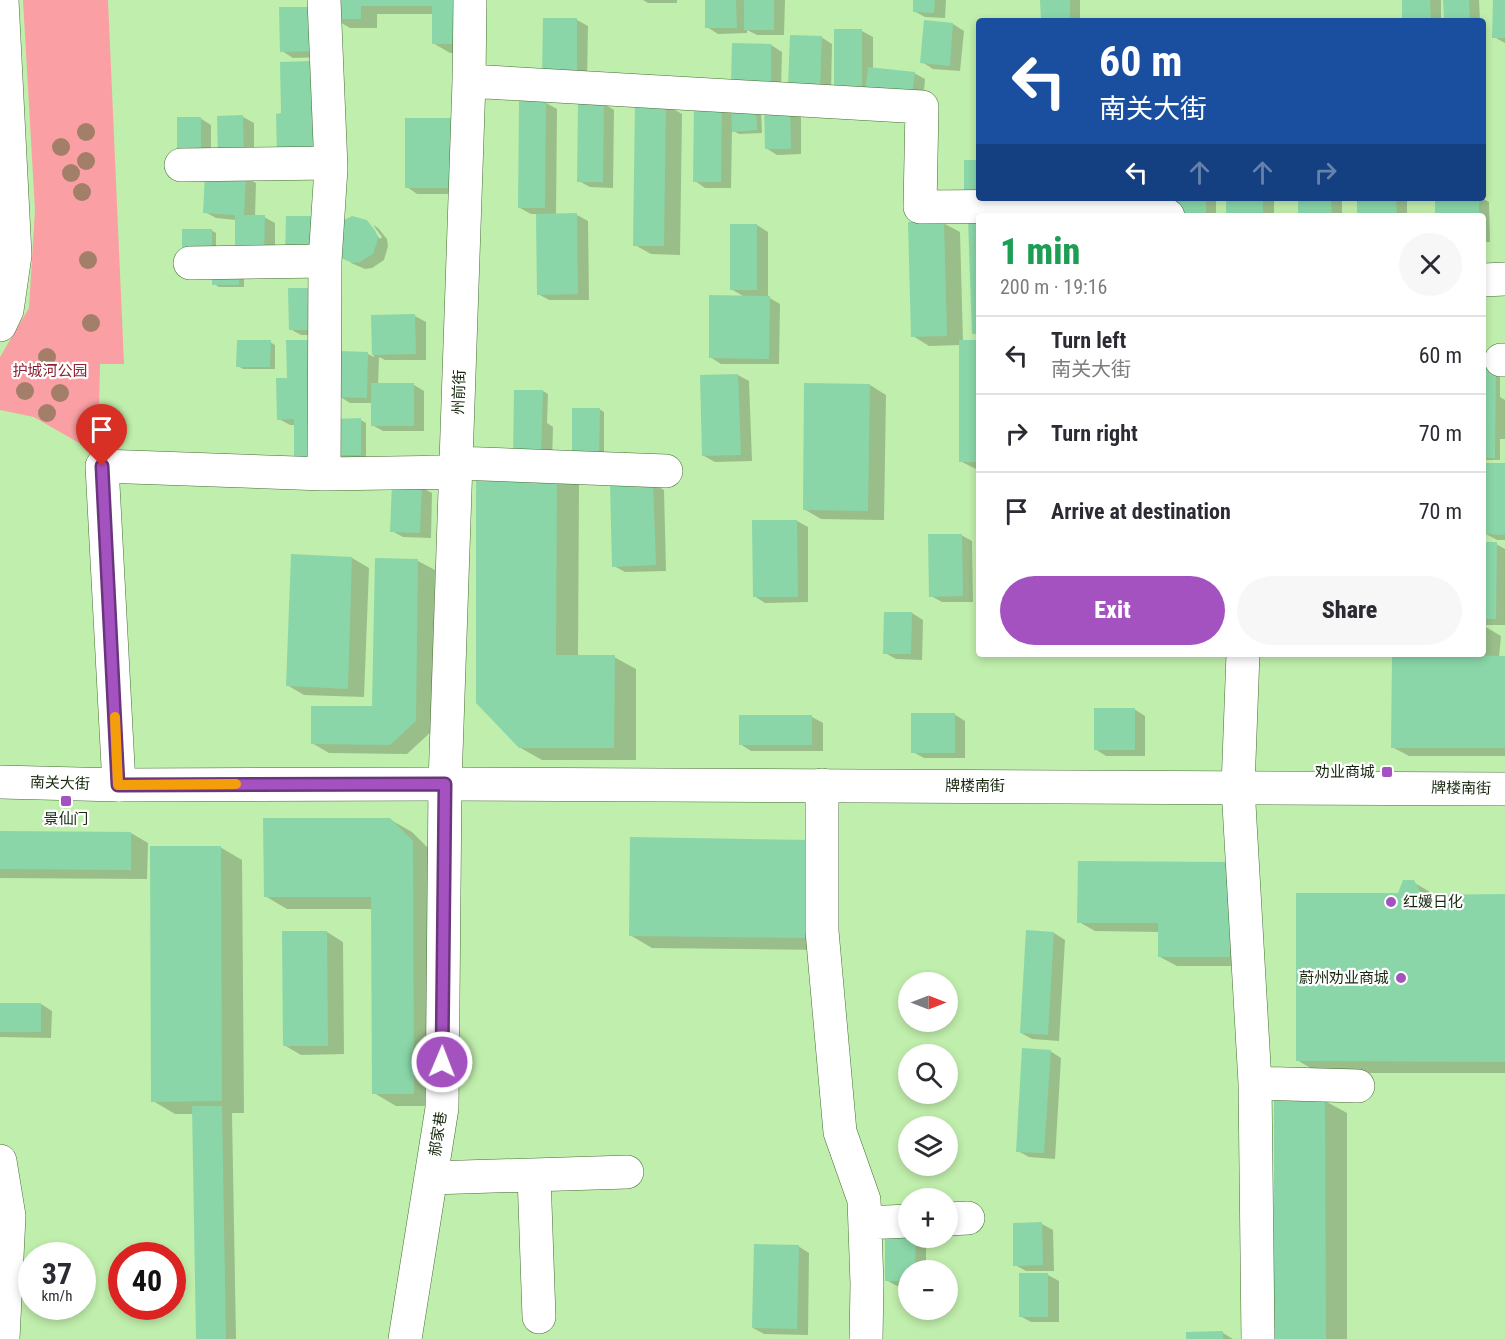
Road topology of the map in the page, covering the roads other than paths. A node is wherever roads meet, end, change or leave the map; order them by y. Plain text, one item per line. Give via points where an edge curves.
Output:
1 (2, 0) edge
2 (324, 0) edge
3 (470, 0) edge
4 (470, 81) junction
5 (330, 163) junction
6 (182, 165) dead end
7 (1164, 213) edge
8 (325, 261) junction
9 (190, 263) dead end
10 (1505, 279) edge
11 (1486, 280) edge
12 (0, 325) edge
13 (456, 468) junction
14 (666, 471) dead end
15 (324, 474) junction
16 (1243, 657) edge
17 (0, 782) edge
18 (445, 784) junction
19 (118, 785) junction
20 (822, 785) junction
21 (1238, 787) junction
22 (1505, 789) edge
23 (1255, 1083) junction
24 (1358, 1086) dead end
25 (0, 1161) edge
26 (627, 1172) dead end
27 (534, 1175) junction
28 (431, 1178) junction
29 (898, 1222) edge
30 (865, 1223) junction
31 (539, 1317) dead end
32 (3, 1339) edge
33 (405, 1339) edge
34 (866, 1339) edge
35 (1258, 1339) edge

1 - 12 street via 15,255 8,310
2 - 5 street
3 - 4 street, 州前街
4 - 7 street via 922,107 920,207 1153,205
4 - 13 street, 州前街
5 - 6 street
5 - 8 street
8 - 9 street
8 - 15 street
10 - 11 street
13 - 14 street
13 - 15 street
13 - 18 street, 州前街
15 - 19 street via 102,466
16 - 21 street
17 - 19 street, 南关大街
18 - 19 street, 南关大街
18 - 20 street, 牌楼南街
18 - 28 street, 郝家巷 via 442,1108
20 - 21 street, 牌楼南街
20 - 30 street via 822,931 840,1132 864,1200
21 - 22 street, 牌楼南街
21 - 23 street
23 - 24 street
23 - 35 street
25 - 32 street via 9,1216
26 - 27 street
27 - 28 street
27 - 31 street
28 - 33 street, 郝家巷
29 - 30 street
30 - 34 street

